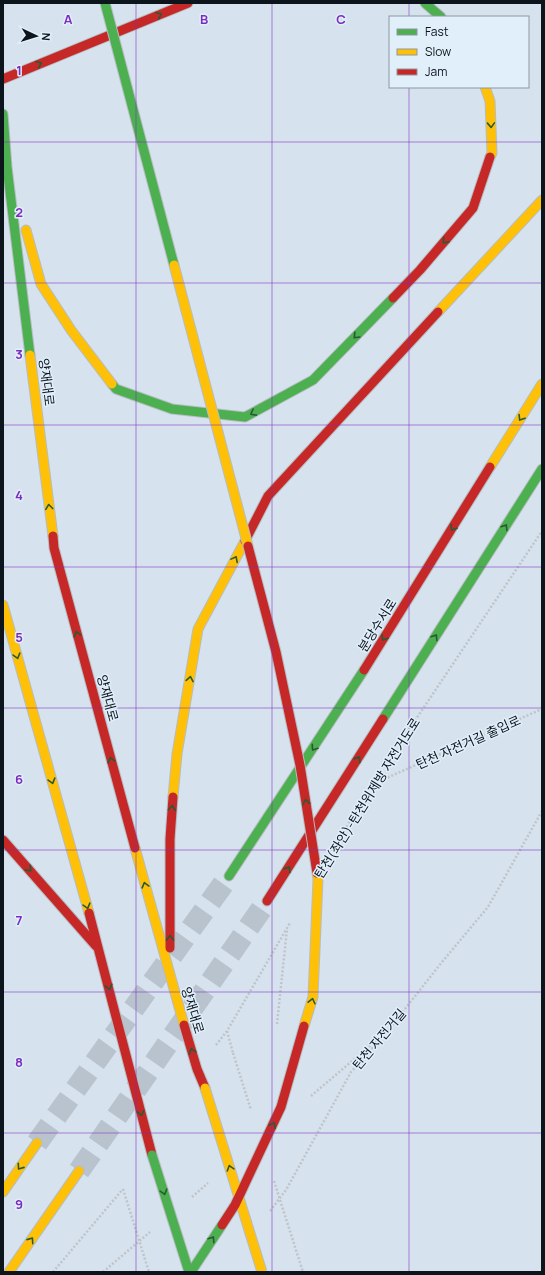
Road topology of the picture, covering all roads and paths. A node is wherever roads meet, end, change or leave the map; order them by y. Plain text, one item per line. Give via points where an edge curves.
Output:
1 (105, 3) edge
2 (188, 3) edge
3 (425, 3) edge
4 (440, 16) edge
5 (3, 79) edge
6 (485, 88) edge
7 (3, 114) edge
8 (7, 167) junction
9 (542, 200) edge
10 (542, 384) edge
11 (542, 469) edge
12 (542, 531) edge
13 (3, 605) edge
14 (542, 710) edge
15 (403, 738) dead end
16 (377, 777) dead end
17 (372, 784) joint
18 (542, 811) edge
19 (352, 818) dead end
20 (3, 840) edge
21 (336, 845) dead end
22 (229, 876) tunnel mouth
23 (267, 901) tunnel mouth
24 (292, 920) dead end
25 (99, 950) junction
26 (170, 977) junction
27 (227, 1031) junction
28 (386, 1033) junction
29 (233, 1053) dead end
30 (197, 1069) junction
31 (308, 1098) dead end
32 (37, 1143) tunnel mouth
33 (80, 1171) tunnel mouth
34 (3, 1192) edge
35 (266, 1215) dead end
36 (9, 1272) edge
37 (53, 1272) edge
38 (149, 1272) edge
39 (190, 1272) edge
40 (262, 1272) edge

39 -> 1 main road, bridge via 234,1206 281,1107 313,997 318,878 300,765 276,652
5 -> 2 main road
3 - 4 main road
6 -> 8 main road via 490,101 492,153 474,208 420,270 313,380 245,417 172,409 116,389 70,330 41,284
7 - 8 main road, 양재대로
26 -> 8 main road, 양재대로 via 54,548
26 -> 9 main road via 172,813 177,754 198,629 268,496
10 -> 22 main road, 분당수서로 via 343,704
23 -> 11 main road
12 - 15 path, 탄천(좌안)-탄천위제방 자전거도로
13 -> 25 main road
14 - 17 path, 탄천 자전거길 출입로
16 - 17 path, 탄천(좌안)-탄천위제방 자전거도로
18 - 28 path, 탄천 자전거길 via 488,907
19 - 21 path, 탄천(좌안)-탄천위제방 자전거도로
20 -> 25 main road
24 - 27 path
25 -> 39 main road, bridge via 152,1155
30 -> 26 main road, 양재대로
27 - 29 path
27 - 30 path
28 - 31 path
28 - 35 path, 탄천 자전거길 via 351,1072 286,1190
40 -> 30 main road, 양재대로, bridge
32 -> 34 main road
36 -> 33 main road
37 - 38 path, bridge via 123,1189

